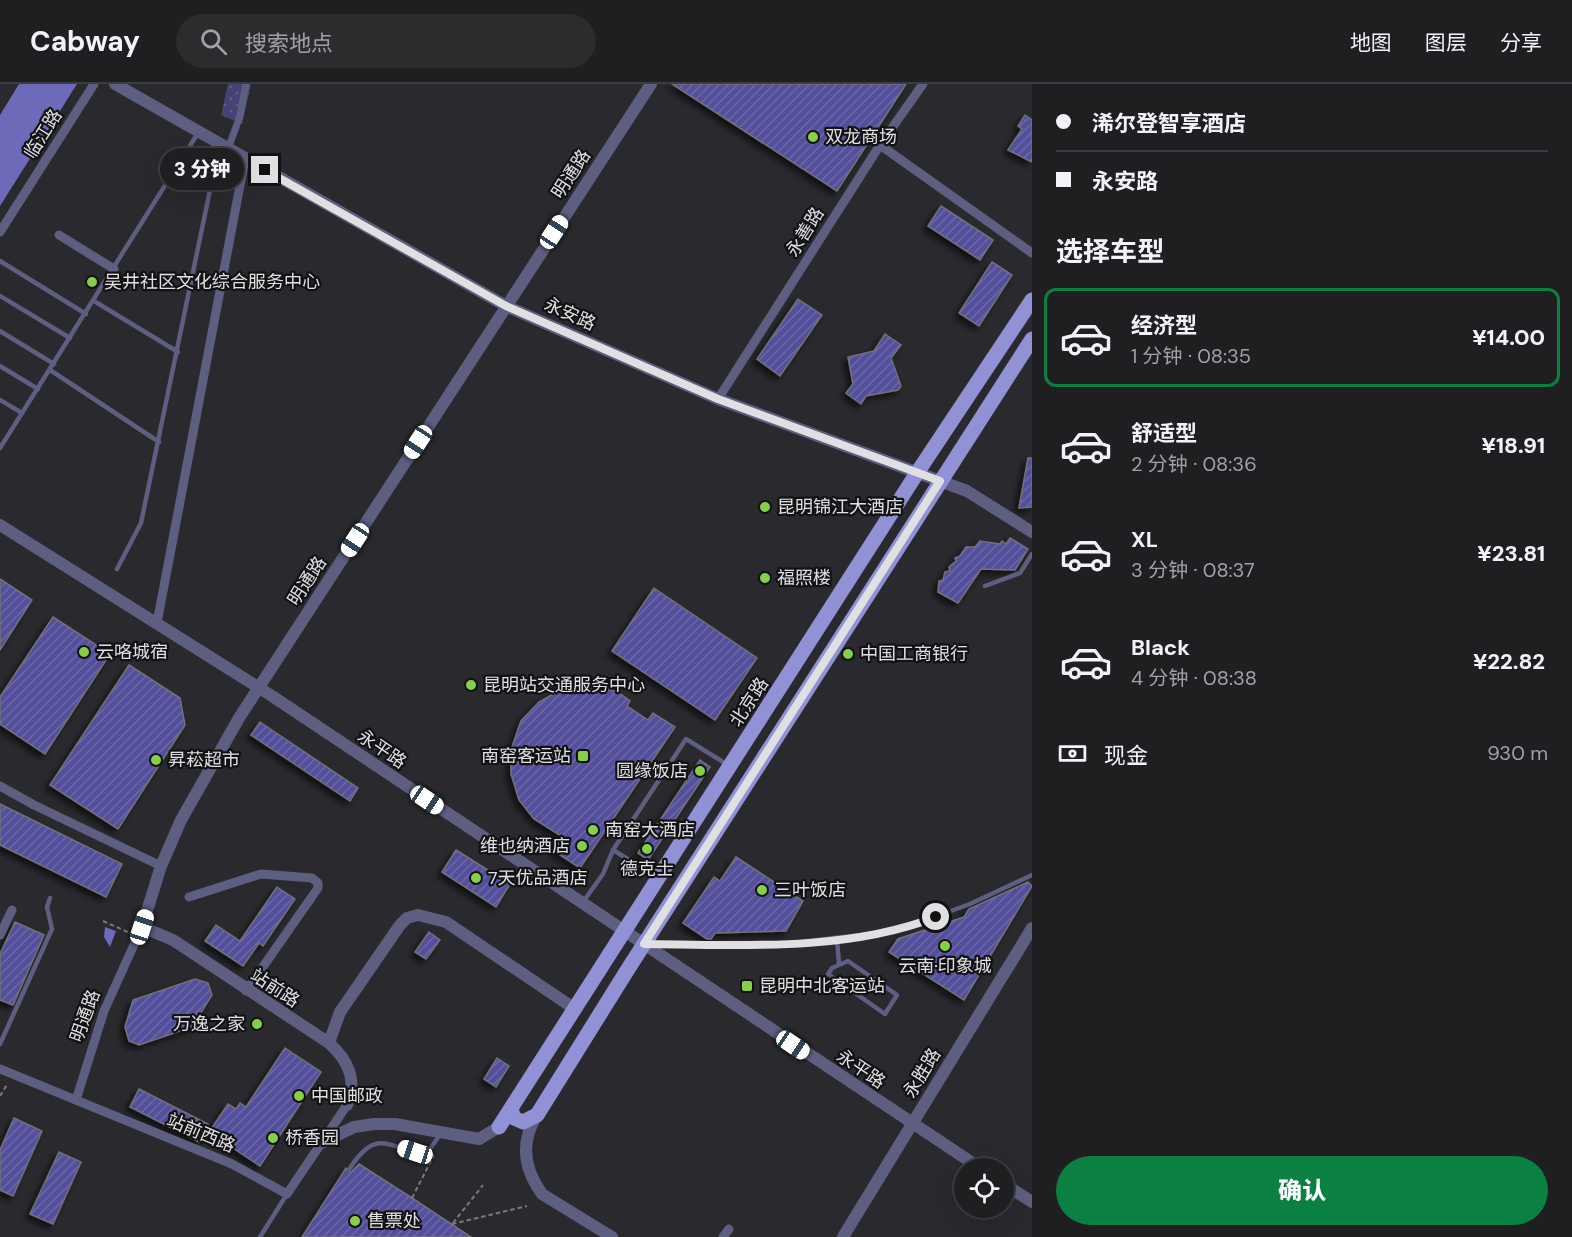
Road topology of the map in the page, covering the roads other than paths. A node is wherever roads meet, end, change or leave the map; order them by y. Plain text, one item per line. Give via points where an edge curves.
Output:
1 (94, 84) edge
2 (115, 84) edge
3 (246, 84) edge
4 (651, 84) edge
5 (923, 84) edge
6 (199, 132) junction
7 (880, 145) junction
8 (225, 147) junction
9 (245, 159) junction
10 (0, 232) edge
11 (59, 235) dead end
12 (1032, 253) edge
13 (0, 261) edge
14 (114, 269) junction
15 (0, 296) edge
16 (1032, 300) edge
17 (94, 301) junction
18 (506, 306) junction
19 (86, 314) junction
20 (0, 331) edge
21 (70, 338) junction
22 (1032, 339) edge
23 (178, 352) junction
24 (54, 364) junction
25 (0, 366) edge
26 (50, 370) junction
27 (38, 389) junction
28 (718, 399) junction
29 (0, 400) edge
30 (22, 413) junction
31 (0, 436) edge
32 (5, 440) junction
33 (159, 442) junction
34 (0, 448) edge
35 (917, 473) junction
36 (940, 481) junction
37 (0, 525) edge
38 (1032, 532) edge
39 (1032, 554) edge
40 (117, 569) dead end
41 (985, 586) dead end
42 (157, 623) junction
43 (258, 688) junction
44 (730, 767) junction
45 (0, 786) edge
46 (613, 850) junction
47 (161, 866) junction
48 (1032, 875) edge
49 (659, 879) junction
50 (189, 897) dead end
51 (50, 898) dead end
52 (582, 904) junction
53 (12, 910) dead end
54 (1032, 928) edge
55 (140, 932) junction
56 (625, 932) junction
57 (0, 935) edge
58 (837, 939) junction
59 (644, 944) junction
60 (839, 964) junction
61 (246, 991) junction
62 (575, 1009) junction
63 (329, 1043) junction
64 (0, 1044) edge
65 (0, 1069) edge
66 (76, 1100) junction
67 (347, 1105) joint
68 (511, 1109) junction
69 (537, 1115) junction
70 (912, 1125) junction
71 (499, 1127) joint
72 (441, 1133) junction
73 (321, 1143) junction
74 (964, 1158) edge
75 (350, 1168) dead end
76 (1014, 1190) edge
77 (287, 1194) junction
78 (1032, 1202) edge
79 (260, 1237) edge
80 (612, 1237) edge
81 (843, 1237) edge

1 - 10 street, 临江路
2 - 6 street, 永安路
3 - 8 street via 240,116
4 - 18 street, 明通路
5 - 7 street, 永善路
6 - 8 street, 永安路
6 - 14 lane
7 - 12 street
7 - 28 street, 永善路
8 - 9 street, 永安路
8 - 23 lane via 216,161
9 - 18 street, 永安路
9 - 42 street
11 - 14 street
13 - 19 lane
14 - 17 lane
15 - 21 lane
16 - 35 main road, 北京路
17 - 19 lane
17 - 23 lane
18 - 28 street, 永安路
18 - 43 street, 明通路
19 - 21 lane
20 - 24 lane
21 - 24 lane
22 - 36 main road
23 - 33 lane
24 - 26 lane
25 - 27 lane
26 - 27 lane
26 - 33 lane
27 - 30 lane
28 - 35 street, 永安路
29 - 30 lane
30 - 32 lane
31 - 32 lane
32 - 34 lane
33 - 40 lane via 141,523
35 - 36 street, 永安路
35 - 44 main road, 北京路
36 - 38 street, 永安路 via 983,500
36 - 59 main road
37 - 42 street, 永平路
39 - 41 lane via 1020,573
42 - 43 street, 永平路
43 - 47 street, 明通路 via 181,820
43 - 52 street, 永平路
44 - 46 lane via 686,739
44 - 49 main road, 北京路
45 - 47 street
46 - 49 lane
46 - 52 lane via 603,874
47 - 55 street, 明通路
48 - 58 lane via 970,904 896,931
49 - 56 main road, 北京路
50 - 61 street via 261,874 312,878 318,883
51 - 64 lane via 47,907 52,929
52 - 56 street, 永平路
53 - 57 street
54 - 70 street, 永胜路
55 - 61 street, 站前路 via 173,940
55 - 66 street, 明通路 via 104,1011
56 - 59 street, 永平路
56 - 62 main road, 北京路
58 - 59 lane via 723,945
58 - 60 lane
59 - 69 main road
59 - 70 street, 永平路
60 - 60 lane via 828,975 885,1014 897,996 848,962
61 - 63 street, 站前路
62 - 63 street via 446,922 418,915 400,925 340,1012
62 - 68 main road, 北京路
63 - 67 street, 站前路 via 351,1075 353,1084
65 - 66 street, 站前西路
66 - 77 street, 站前西路 via 232,1164
67 - 73 street
68 - 69 main road via 514,1118 523,1122
68 - 71 main road, 北京路
69 - 80 street via 526,1149 528,1169 537,1187
70 - 74 street, 永平路
70 - 81 street, 永胜路
71 - 72 street via 479,1139
72 - 73 street via 374,1124 346,1130
72 - 75 lane via 430,1149 415,1152 374,1143 364,1148
73 - 77 street
76 - 78 street
77 - 79 lane

